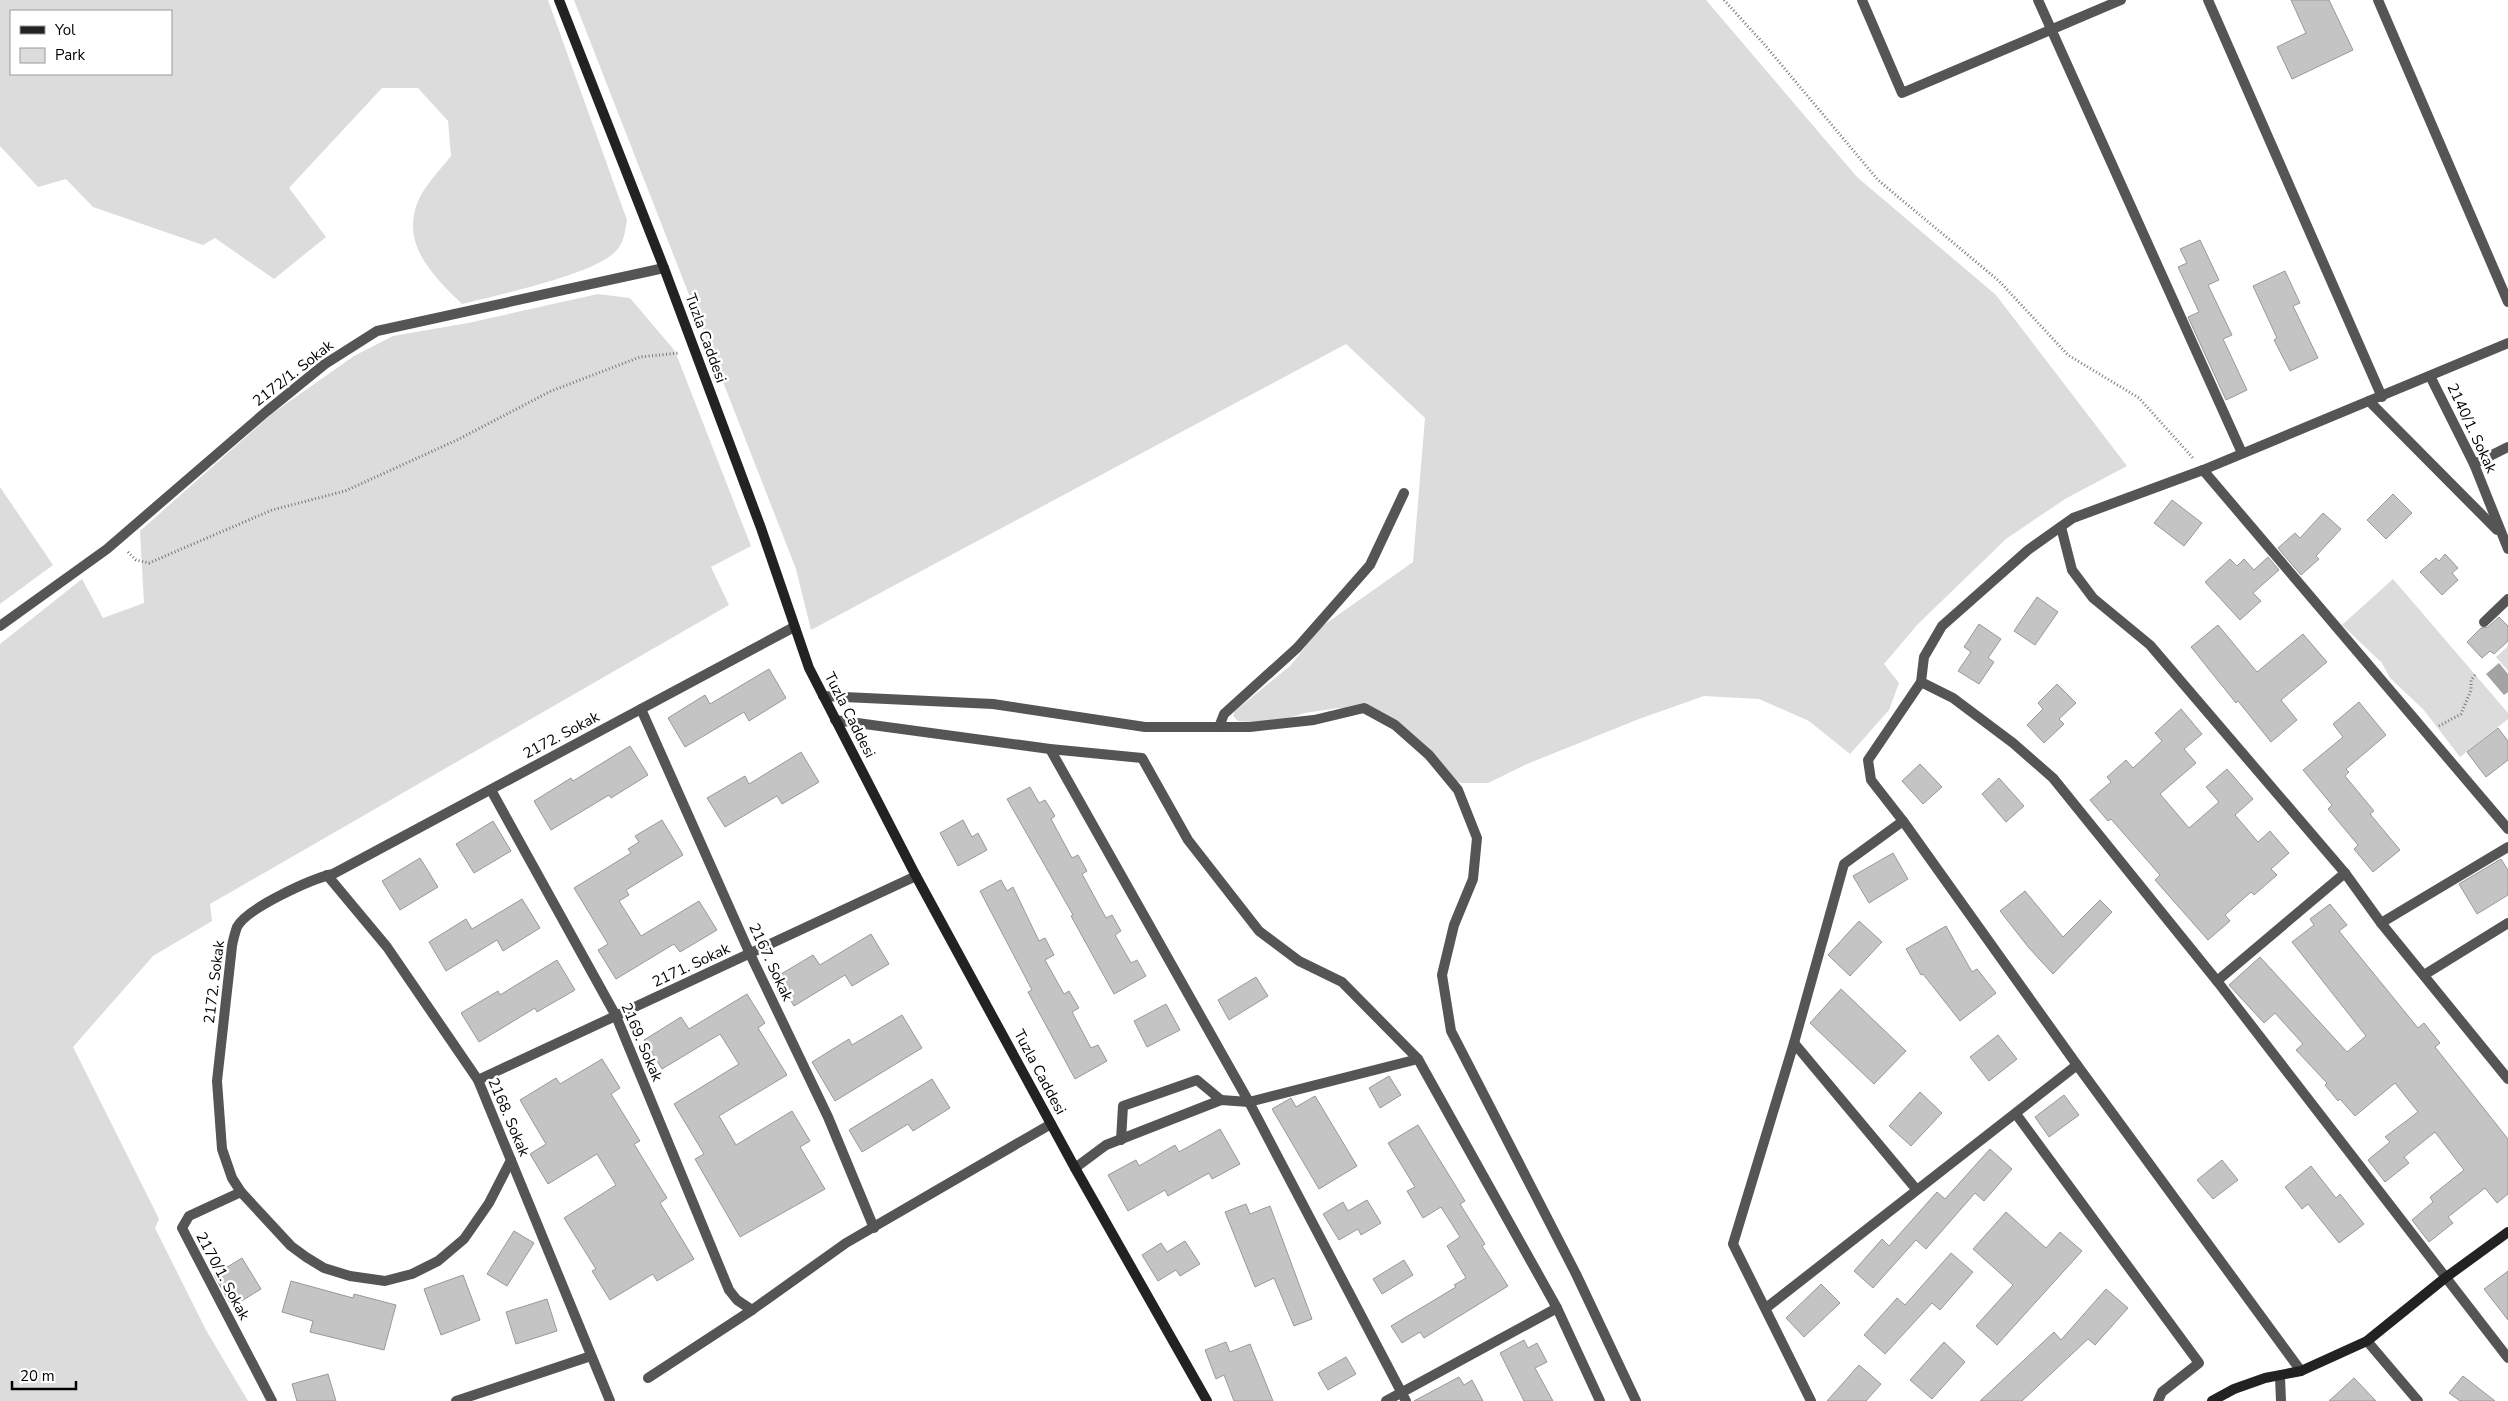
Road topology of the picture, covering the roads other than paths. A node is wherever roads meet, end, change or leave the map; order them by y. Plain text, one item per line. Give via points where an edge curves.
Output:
1 (559, 0) edge
2 (1862, 0) edge
3 (2038, 0) edge
4 (2121, 0) edge
5 (2208, 0) edge
6 (2378, 0) edge
7 (2052, 30) junction
8 (664, 268) junction
9 (2508, 302) edge
10 (2508, 343) edge
11 (2430, 376) junction
12 (2382, 397) junction
13 (2369, 401) junction
14 (2508, 447) edge
15 (2242, 454) junction
16 (2474, 464) junction
17 (2203, 470) junction
18 (1404, 493) dead end
19 (2061, 527) junction
20 (2501, 534) junction
21 (2508, 549) edge
22 (2508, 599) edge
23 (2484, 622) dead end
24 (0, 626) edge
25 (794, 627) junction
26 (1921, 682) junction
27 (823, 696) junction
28 (640, 709) junction
29 (835, 720) junction
30 (1219, 727) junction
31 (1050, 749) junction
32 (491, 790) junction
33 (1903, 821) junction
34 (2508, 829) edge
35 (2508, 847) edge
36 (2345, 873) junction
37 (328, 875) junction
38 (916, 876) junction
39 (2381, 923) junction
40 (2508, 923) edge
41 (750, 954) junction
42 (2424, 975) junction
43 (2217, 982) junction
44 (616, 1016) junction
45 (1794, 1043) junction
46 (1418, 1059) junction
47 (2077, 1065) junction
48 (2508, 1079) edge
49 (478, 1080) junction
50 (1220, 1100) junction
51 (1249, 1102) junction
52 (2016, 1114) junction
53 (1051, 1124) junction
54 (1121, 1140) junction
55 (511, 1160) junction
56 (1075, 1168) junction
57 (1916, 1190) junction
58 (242, 1192) junction
59 (874, 1228) junction
60 (2508, 1232) edge
61 (2445, 1278) junction
62 (1557, 1308) junction
63 (1766, 1308) junction
64 (752, 1310) junction
65 (2367, 1341) junction
66 (591, 1356) junction
67 (2508, 1358) edge
68 (2301, 1371) junction
69 (2280, 1377) junction
70 (648, 1378) dead end
71 (1404, 1397) edge
72 (272, 1401) edge
73 (456, 1401) edge
74 (610, 1401) edge
75 (1206, 1401) edge
76 (1386, 1401) edge
77 (1600, 1401) edge
78 (1636, 1401) edge
79 (1811, 1401) edge
80 (2158, 1401) edge
81 (2212, 1401) edge
82 (2281, 1401) edge
83 (2418, 1401) edge

1 - 8 main road, Tuzla Caddesi
2 - 7 street via 1902,93
3 - 7 street
4 - 7 street
5 - 12 street
6 - 9 street
7 - 15 street
8 - 24 street, 2172/1. Sokak via 377,331 318,370 118,540
8 - 25 main road, Tuzla Caddesi via 761,528
10 - 11 street
11 - 12 street
11 - 16 street, 2140/1. Sokak
12 - 13 street
13 - 15 street
13 - 20 street
14 - 16 street
15 - 17 street
16 - 20 street, 2140/1. Sokak
17 - 19 street via 2073,518
17 - 34 street
18 - 30 street via 1370,565 1297,648 1224,714
19 - 26 street via 2028,550 1942,626 1924,656
19 - 36 street via 2072,570 2093,598 2150,646
20 - 21 street, 2140/1. Sokak
22 - 23 street
25 - 27 main road, Tuzla Caddesi
25 - 28 street, 2172. Sokak
26 - 33 street via 1868,760 1871,780
26 - 43 street via 1953,698 2014,743 2053,778
27 - 29 main road, Tuzla Caddesi
27 - 30 street via 993,704 1144,727
28 - 32 street, 2172. Sokak
28 - 41 street, 2167. Sokak
29 - 31 street
29 - 38 main road, Tuzla Caddesi
30 - 78 street via 1314,720 1364,708 1394,725 1416,743 1458,790 1477,838 1473,879 1454,925 1442,975 1450,1031 1576,1274
31 - 46 street via 1142,758 1188,840 1259,931 1299,961 1342,982
31 - 51 street
32 - 37 street, 2172. Sokak
32 - 44 street, 2169. Sokak
33 - 45 street via 1844,864
33 - 47 street
35 - 39 street
36 - 39 street
36 - 43 street
37 - 49 street, 2168. Sokak via 388,947
37 - 58 street, 2172. Sokak via 296,887 248,915 238,927 232,946 217,1082 222,1149 232,1178
38 - 41 street, 2171. Sokak
38 - 53 main road, Tuzla Caddesi
39 - 42 street
40 - 42 street
41 - 44 street, 2171. Sokak
41 - 59 street, 2167. Sokak via 828,1117
42 - 48 street
43 - 61 street
44 - 49 street, 2171. Sokak
44 - 64 street, 2169. Sokak via 725,1281 737,1300
45 - 57 street
45 - 63 street via 1733,1244
46 - 51 street
46 - 62 street
47 - 52 street
47 - 68 street
49 - 55 street, 2168. Sokak
50 - 51 street
50 - 54 street
50 - 54 street via 1197,1080 1123,1106
51 - 71 street
52 - 57 street
52 - 80 street via 2199,1363 2162,1392
53 - 56 main road, Tuzla Caddesi
53 - 59 street
54 - 56 street via 1106,1145
55 - 58 street, 2172. Sokak via 490,1203 464,1239 438,1261 412,1274 385,1281 350,1276 306,1258
55 - 66 street, 2168. Sokak
56 - 75 main road, Tuzla Caddesi
57 - 63 street
58 - 72 street, 2170/1. Sokak via 189,1216 182,1228
59 - 64 street via 846,1243
60 - 61 main road
61 - 65 main road
61 - 67 street
62 - 71 street
62 - 77 street
63 - 79 street
64 - 70 street
65 - 68 main road
65 - 83 street
66 - 73 street
66 - 74 street, 2168. Sokak
68 - 69 main road
69 - 81 main road via 2265,1378
69 - 82 street
71 - 76 street

